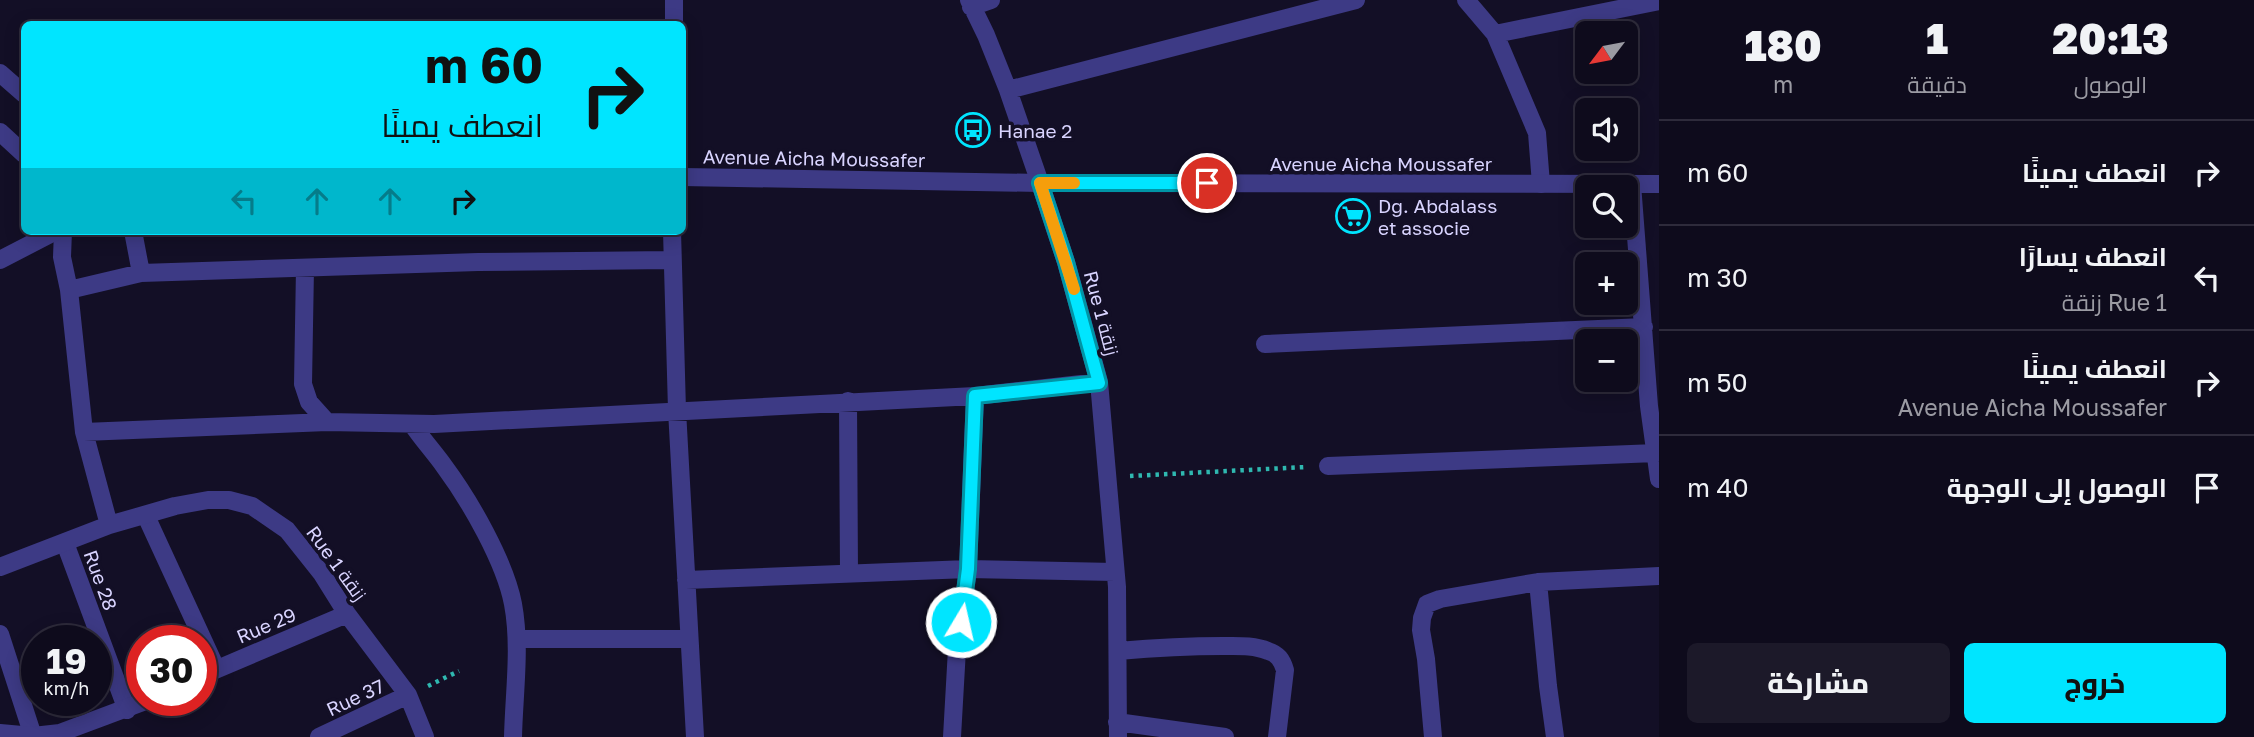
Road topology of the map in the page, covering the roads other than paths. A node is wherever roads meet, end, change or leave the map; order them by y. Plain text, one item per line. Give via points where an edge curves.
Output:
1 (674, 0) edge
2 (991, 0) edge
3 (1356, 0) edge
4 (1466, 0) edge
5 (1659, 1) edge
6 (970, 4) edge
7 (1589, 7) edge
8 (674, 21) edge
9 (1495, 34) junction
10 (0, 73) edge
11 (1008, 90) junction
12 (21, 91) edge
13 (0, 132) edge
14 (21, 151) edge
15 (686, 177) edge
16 (1040, 183) junction
17 (1541, 184) junction
18 (1575, 184) edge
19 (1638, 184) edge
20 (1659, 184) edge
21 (48, 235) edge
22 (63, 235) edge
23 (134, 235) edge
24 (672, 235) edge
25 (1637, 238) edge
26 (0, 260) edge
27 (671, 260) junction
28 (305, 268) junction
29 (141, 273) junction
30 (69, 290) junction
31 (1644, 327) junction
32 (1265, 344) dead end
33 (1099, 383) junction
34 (975, 396) junction
35 (848, 401) junction
36 (677, 410) junction
37 (327, 422) junction
38 (412, 424) junction
39 (84, 432) junction
40 (1657, 453) junction
41 (1328, 466) road end
42 (1659, 479) edge
43 (146, 516) junction
44 (109, 525) junction
45 (65, 543) junction
46 (0, 567) edge
47 (968, 569) junction
48 (1115, 572) junction
49 (849, 574) junction
50 (1659, 576) edge
51 (686, 580) junction
52 (1538, 582) junction
53 (347, 614) junction
54 (189, 625) edge
55 (0, 634) edge
56 (517, 639) junction
57 (689, 639) junction
58 (1118, 651) junction
59 (217, 668) edge
60 (408, 695) junction
61 (126, 707) edge
62 (126, 710) edge
63 (1118, 729) edge
64 (0, 733) edge
65 (33, 736) edge
66 (319, 737) edge
67 (425, 737) edge
68 (513, 737) edge
69 (695, 737) edge
70 (952, 737) edge
71 (1225, 737) edge
72 (1277, 737) edge
73 (1433, 737) edge
74 (1555, 737) edge

1 - 8 street
2 - 6 street
3 - 11 street
4 - 9 street
5 - 7 street
6 - 11 street, Rue 1 زنقة
7 - 9 street
9 - 17 street via 1536,133
10 - 12 street
11 - 16 street, Rue 1 زنقة
13 - 14 street
15 - 16 street, Avenue Aicha Moussafer
16 - 17 street, Avenue Aicha Moussafer
16 - 33 street, Rue 1 زنقة
17 - 18 street, Avenue Aicha Moussafer
19 - 20 street, Avenue Aicha Moussafer
21 - 26 street
22 - 30 street
23 - 29 street
24 - 27 street
25 - 31 street
27 - 28 street
27 - 36 street
28 - 29 street
28 - 37 street via 303,384 309,402
29 - 30 street
30 - 39 street
31 - 32 street
31 - 40 street
33 - 34 street
33 - 48 street, Rue 1 زنقة
34 - 35 street
34 - 47 street
35 - 36 street
35 - 49 street
36 - 38 street
36 - 51 street
37 - 38 street
37 - 39 street
38 - 56 street via 479,521 511,594
39 - 44 street
40 - 41 street
40 - 42 street
43 - 44 street, Rue 1 زنقة
43 - 53 street, Rue 1 زنقة via 208,500 252,506 287,530
43 - 54 street
44 - 45 street, Rue 1 زنقة
45 - 46 street, Rue 1 زنقة
45 - 61 street, Rue 28
47 - 48 street
47 - 49 street
47 - 70 street
48 - 58 street, Rue 1 زنقة
49 - 51 street
50 - 52 street
51 - 57 street
52 - 73 street via 1427,604 1421,630
52 - 74 street
53 - 59 street, Rue 29
53 - 60 street, Rue 1 زنقة
55 - 65 street
56 - 57 street
56 - 68 street
57 - 69 street
58 - 63 street, Rue 1 زنقة
58 - 72 street via 1244,646 1275,654 1285,670
60 - 66 street, Rue 37
60 - 67 street, Rue 1 زنقة
62 - 65 street via 60,733
63 - 71 street
64 - 65 street

